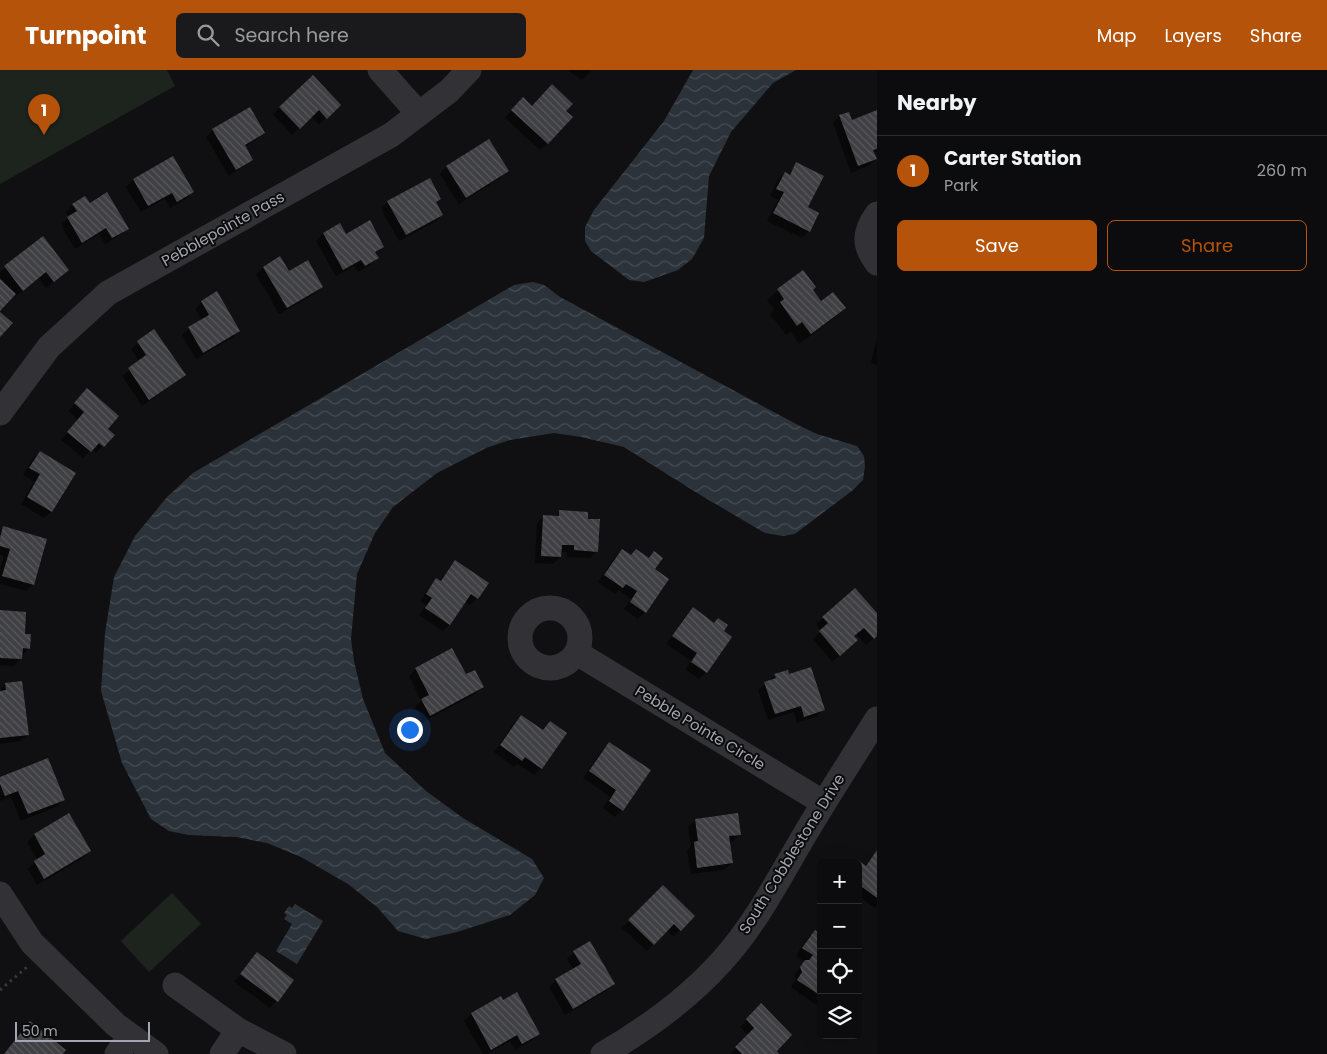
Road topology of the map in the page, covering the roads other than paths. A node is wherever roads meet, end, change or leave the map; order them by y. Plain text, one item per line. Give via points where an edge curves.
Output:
1 (380, 70) edge
2 (469, 70) edge
3 (419, 114) junction
4 (877, 214) edge
5 (877, 263) edge
6 (0, 413) edge
7 (577, 653) dead end
8 (877, 719) edge
9 (824, 803) junction
10 (0, 894) edge
11 (175, 985) dead end
12 (238, 1030) junction
13 (124, 1045) edge
14 (156, 1054) edge
15 (222, 1054) edge
16 (284, 1054) edge
17 (603, 1054) edge

1 - 3 street
2 - 3 street, Pebblepointe Pass via 449,91
3 - 6 street, Pebblepointe Pass via 391,135 108,293 50,347
4 - 5 street via 867,231 868,251
7 - 9 street, Pebble Pointe Circle
8 - 9 street, South Cobblestone Drive
9 - 17 street, South Cobblestone Drive via 758,914 722,961 692,991 640,1032
10 - 13 street via 32,944 116,1025
11 - 12 street
12 - 15 street
12 - 16 street
13 - 14 street

